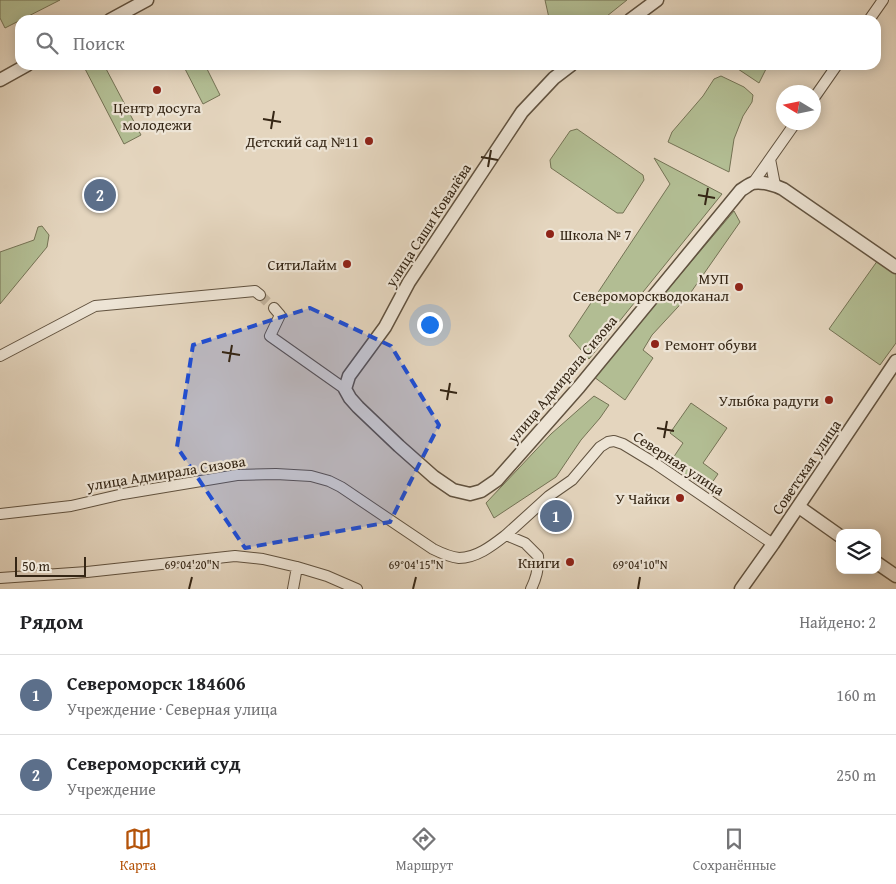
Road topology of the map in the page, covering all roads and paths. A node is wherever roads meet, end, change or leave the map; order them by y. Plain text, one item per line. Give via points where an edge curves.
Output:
1 (147, 0) edge
2 (656, 0) edge
3 (883, 0) edge
4 (119, 15) edge
5 (636, 15) edge
6 (872, 15) edge
7 (18, 70) edge
8 (564, 70) edge
9 (834, 70) edge
10 (0, 80) edge
11 (821, 88) edge
12 (790, 130) edge
13 (770, 159) junction
14 (752, 183) junction
15 (774, 185) junction
16 (896, 267) edge
17 (260, 295) tunnel mouth
18 (274, 308) dead end
19 (0, 356) edge
20 (896, 361) edge
21 (346, 389) junction
22 (799, 506) junction
23 (0, 514) edge
24 (836, 533) edge
25 (506, 535) junction
26 (773, 544) junction
27 (881, 566) edge
28 (297, 567) junction
29 (896, 576) edge
30 (0, 578) edge
31 (293, 589) edge
32 (357, 589) edge
33 (531, 589) edge
34 (741, 589) edge

1 - 4 street
2 - 5 street
3 - 6 street
7 - 10 street
8 - 21 street, улица Саши Ковалёва via 522,112 415,274 385,327 349,376
9 - 11 street
12 - 13 street
13 - 14 street
13 - 15 street
14 - 15 street
14 - 21 street, улица Адмирала Сизова via 742,190 497,480 481,492 470,494 453,490 434,476 365,414
15 - 16 street
17 - 19 street via 255,290 95,306
18 - 21 street, улица Адмирала Сизова via 280,315 270,336
20 - 22 street, Советская улица
22 - 24 street
22 - 26 street, Советская улица
23 - 25 street, улица Адмирала Сизова via 71,506 238,475 276,474 311,476 329,481 433,549 460,558 474,555
25 - 26 street, Северная улица via 572,480 600,447 614,441 656,464
25 - 33 street via 525,543 538,556
26 - 34 street, Советская улица
27 - 29 street
28 - 30 street via 235,556
28 - 31 street
28 - 32 street

